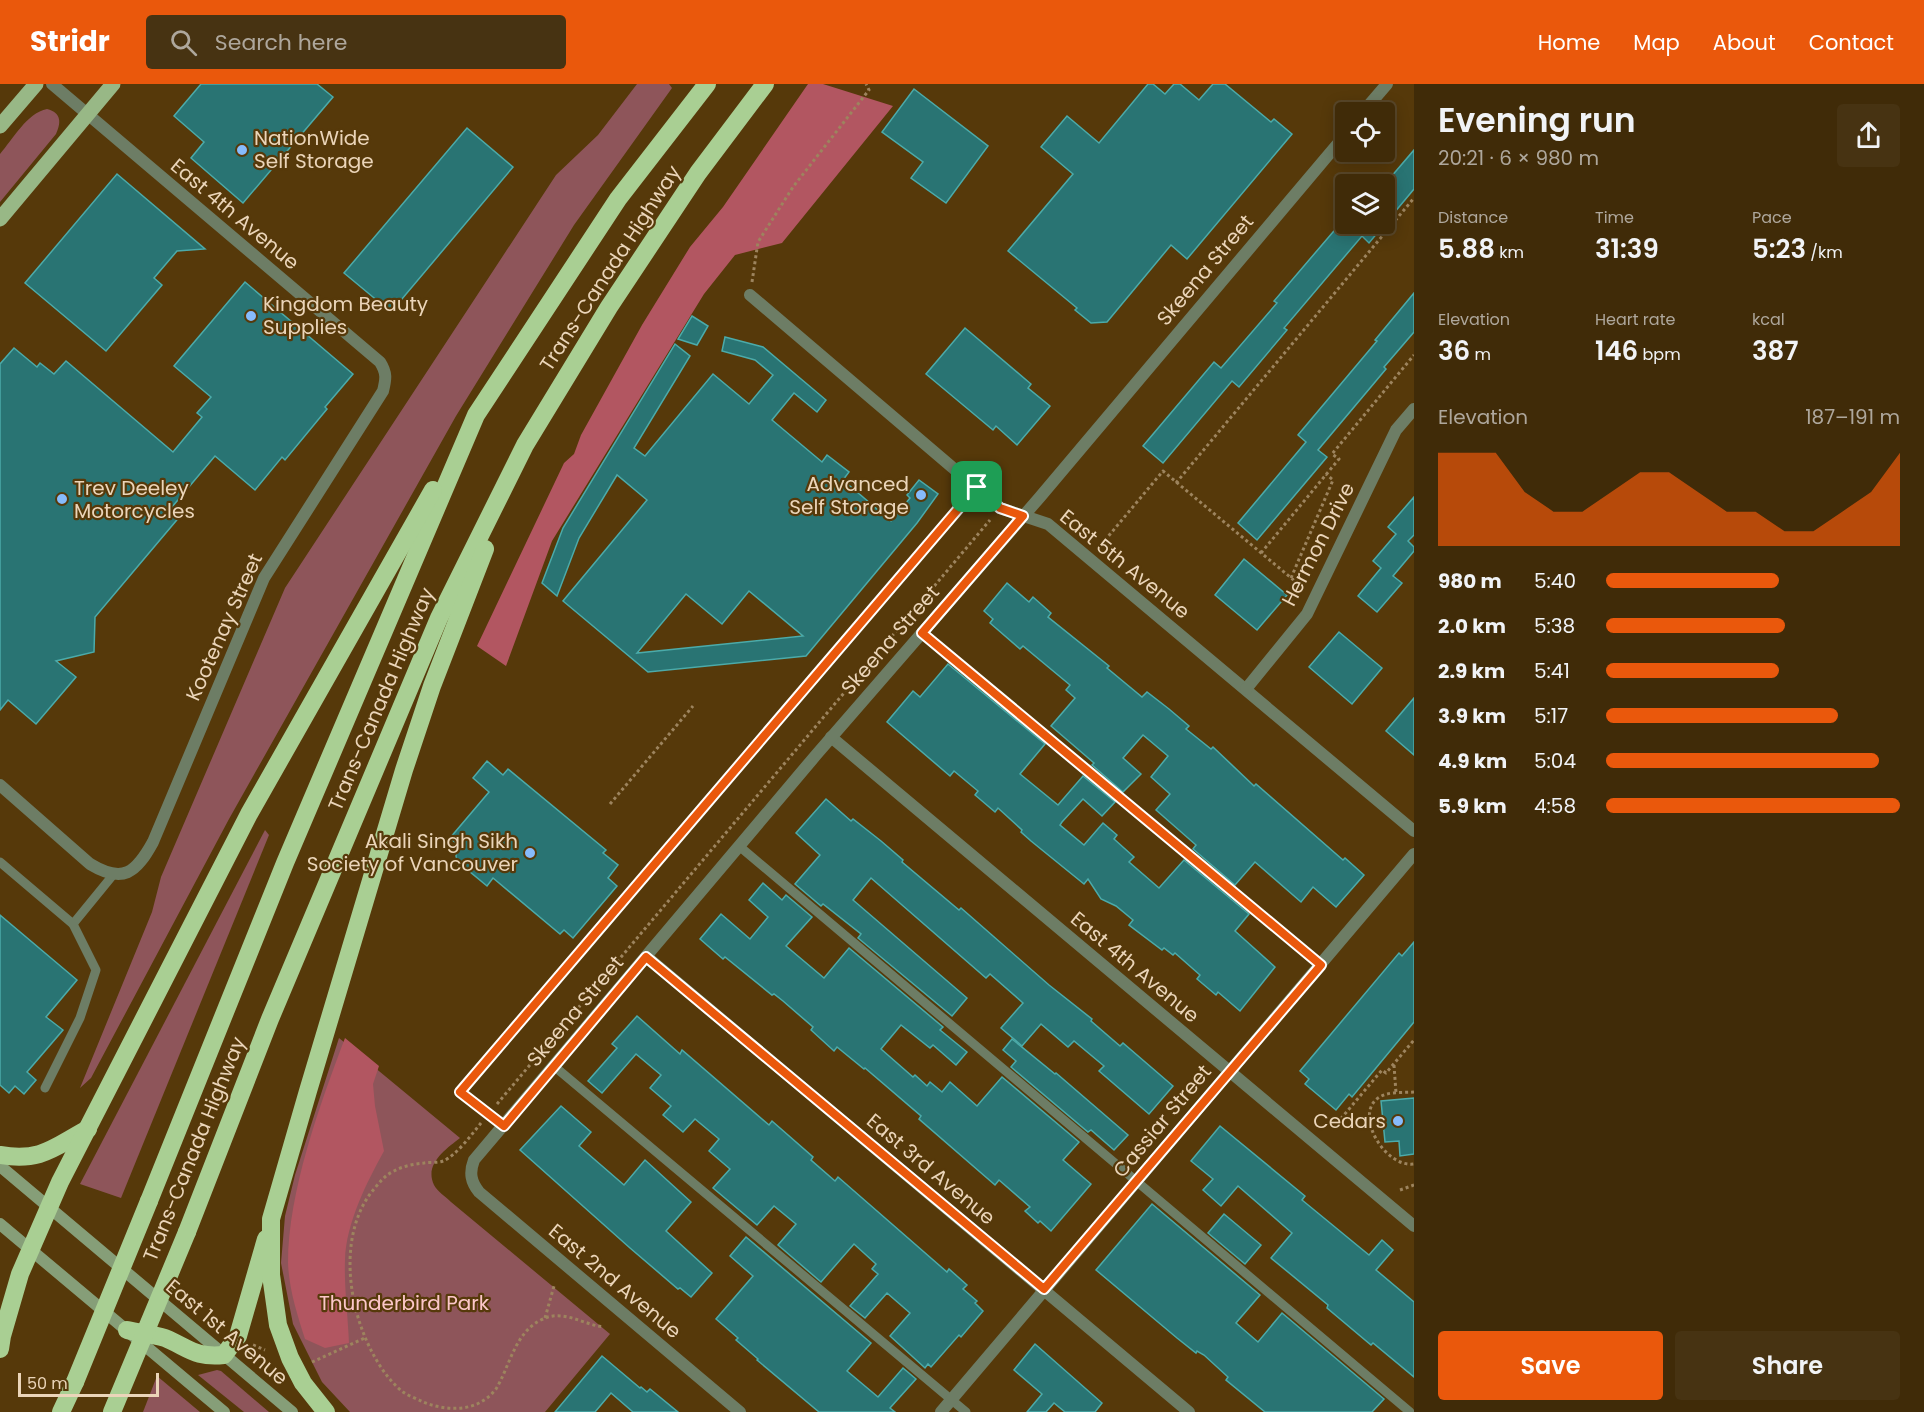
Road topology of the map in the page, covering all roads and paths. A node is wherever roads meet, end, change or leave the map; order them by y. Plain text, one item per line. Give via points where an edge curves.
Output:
1 (36, 84) edge
2 (52, 84) edge
3 (113, 84) edge
4 (707, 84) edge
5 (765, 84) edge
6 (866, 84) edge
7 (1387, 84) edge
8 (1372, 102) edge
9 (88, 114) junction
10 (0, 126) edge
11 (1335, 147) edge
12 (1414, 198) edge
13 (0, 219) edge
14 (750, 295) joint
15 (1414, 355) edge
16 (386, 377) joint
17 (1414, 409) edge
18 (476, 415) junction
19 (525, 445) junction
20 (1326, 474) junction
21 (1176, 483) junction
22 (977, 487) junction
23 (1023, 516) junction
24 (1101, 545) dead end
25 (1261, 553) junction
26 (1291, 578) junction
27 (1306, 590) dead end
28 (922, 633) junction
29 (1246, 689) junction
30 (693, 706) dead end
31 (831, 737) junction
32 (0, 786) edge
33 (610, 804) dead end
34 (1414, 831) edge
35 (739, 846) junction
36 (1414, 854) edge
37 (0, 862) edge
38 (113, 875) junction
39 (73, 924) junction
40 (646, 957) junction
41 (1321, 965) junction
42 (1414, 1040) edge
43 (1394, 1064) junction
44 (555, 1066) junction
45 (1229, 1071) junction
46 (45, 1089) dead end
47 (1414, 1092) edge
48 (1396, 1093) junction
49 (504, 1126) junction
50 (1333, 1128) dead end
51 (88, 1129) junction
52 (0, 1155) edge
53 (1414, 1164) edge
54 (0, 1166) edge
55 (471, 1176) joint
56 (1137, 1181) junction
57 (1414, 1185) edge
58 (1400, 1190) dead end
59 (49, 1208) junction
60 (271, 1219) junction
61 (0, 1224) edge
62 (1414, 1226) edge
63 (30, 1249) junction
64 (554, 1286) dead end
65 (1044, 1289) junction
66 (545, 1318) dead end
67 (127, 1330) junction
68 (1, 1338) edge
69 (366, 1338) dead end
70 (250, 1343) dead end
71 (265, 1350) dead end
72 (224, 1355) junction
73 (309, 1363) dead end
74 (951, 1400) junction
75 (61, 1412) edge
76 (112, 1412) edge
77 (224, 1412) edge
78 (292, 1412) edge
79 (326, 1412) edge
80 (740, 1412) edge
81 (940, 1412) edge
82 (966, 1412) edge
83 (1189, 1412) edge
84 (1410, 1412) edge

1 - 10 main road
2 - 9 street, East 4th Avenue
3 - 9 main road
4 - 18 highway, Trans-Canada Highway via 618,199
5 - 19 highway, Trans-Canada Highway via 685,192
6 - 14 path via 869,90 793,187 758,242
7 - 8 street
9 - 13 main road
9 - 16 street, East 4th Avenue via 380,363
11 - 23 street, Skeena Street
12 - 21 path
14 - 22 street, East 5th Avenue
15 - 20 path via 1332,454 1339,459
16 - 38 street, Kootenay Street via 383,391 264,578 153,842 132,870
17 - 29 street, Hermon Drive via 1396,430 1307,614
18 - 51 highway via 249,814
18 - 75 highway, Trans-Canada Highway, bridge via 285,862
19 - 60 highway via 432,686 404,770
19 - 76 highway, Trans-Canada Highway, bridge via 439,618 270,1019
20 - 25 path
20 - 26 path via 1333,480
21 - 24 path via 1163,471
21 - 25 path
22 - 23 street, East 5th Avenue via 1000,508
22 - 49 lane via 460,1092
23 - 28 street, Skeena Street
23 - 29 street, East 5th Avenue via 1048,524
25 - 26 path
26 - 27 path
28 - 31 street, Skeena Street
28 - 41 lane
29 - 34 street, East 5th Avenue
30 - 33 path
31 - 35 street, Skeena Street
31 - 45 street, East 4th Avenue
32 - 38 street via 90,864
35 - 40 street, Skeena Street
35 - 56 lane
36 - 41 street, Cassiar Street
37 - 39 lane
38 - 39 lane
39 - 46 lane via 96,970 80,1018
40 - 44 street, Skeena Street
40 - 65 street, East 3rd Avenue
41 - 45 street, Cassiar Street
42 - 43 path
43 - 48 path
43 - 50 path via 1386,1073 1382,1070
44 - 49 street, Skeena Street
44 - 74 lane
45 - 56 street, Cassiar Street
45 - 62 street, East 4th Avenue
47 - 48 path
48 - 53 path via 1375,1100 1369,1112 1374,1135 1380,1148 1392,1158
49 - 55 street, Skeena Street via 474,1160
51 - 52 highway via 48,1152 31,1157
51 - 59 highway
54 - 59 main road, East 1st Avenue
55 - 80 street, East 2nd Avenue via 479,1192
56 - 65 street, Cassiar Street
56 - 84 lane
57 - 58 path
59 - 63 highway
59 - 72 main road, East 1st Avenue
60 - 72 highway via 238,1336
60 - 79 highway via 271,1275 279,1324 303,1383
61 - 63 main road
63 - 67 main road
63 - 68 highway
64 - 66 path
65 - 74 street, Cassiar Street
65 - 83 street, East 3rd Avenue
67 - 72 highway via 164,1338 195,1354
67 - 77 main road
69 - 73 path
70 - 71 path
72 - 78 main road, East 1st Avenue
74 - 81 street, Cassiar Street
74 - 82 lane

